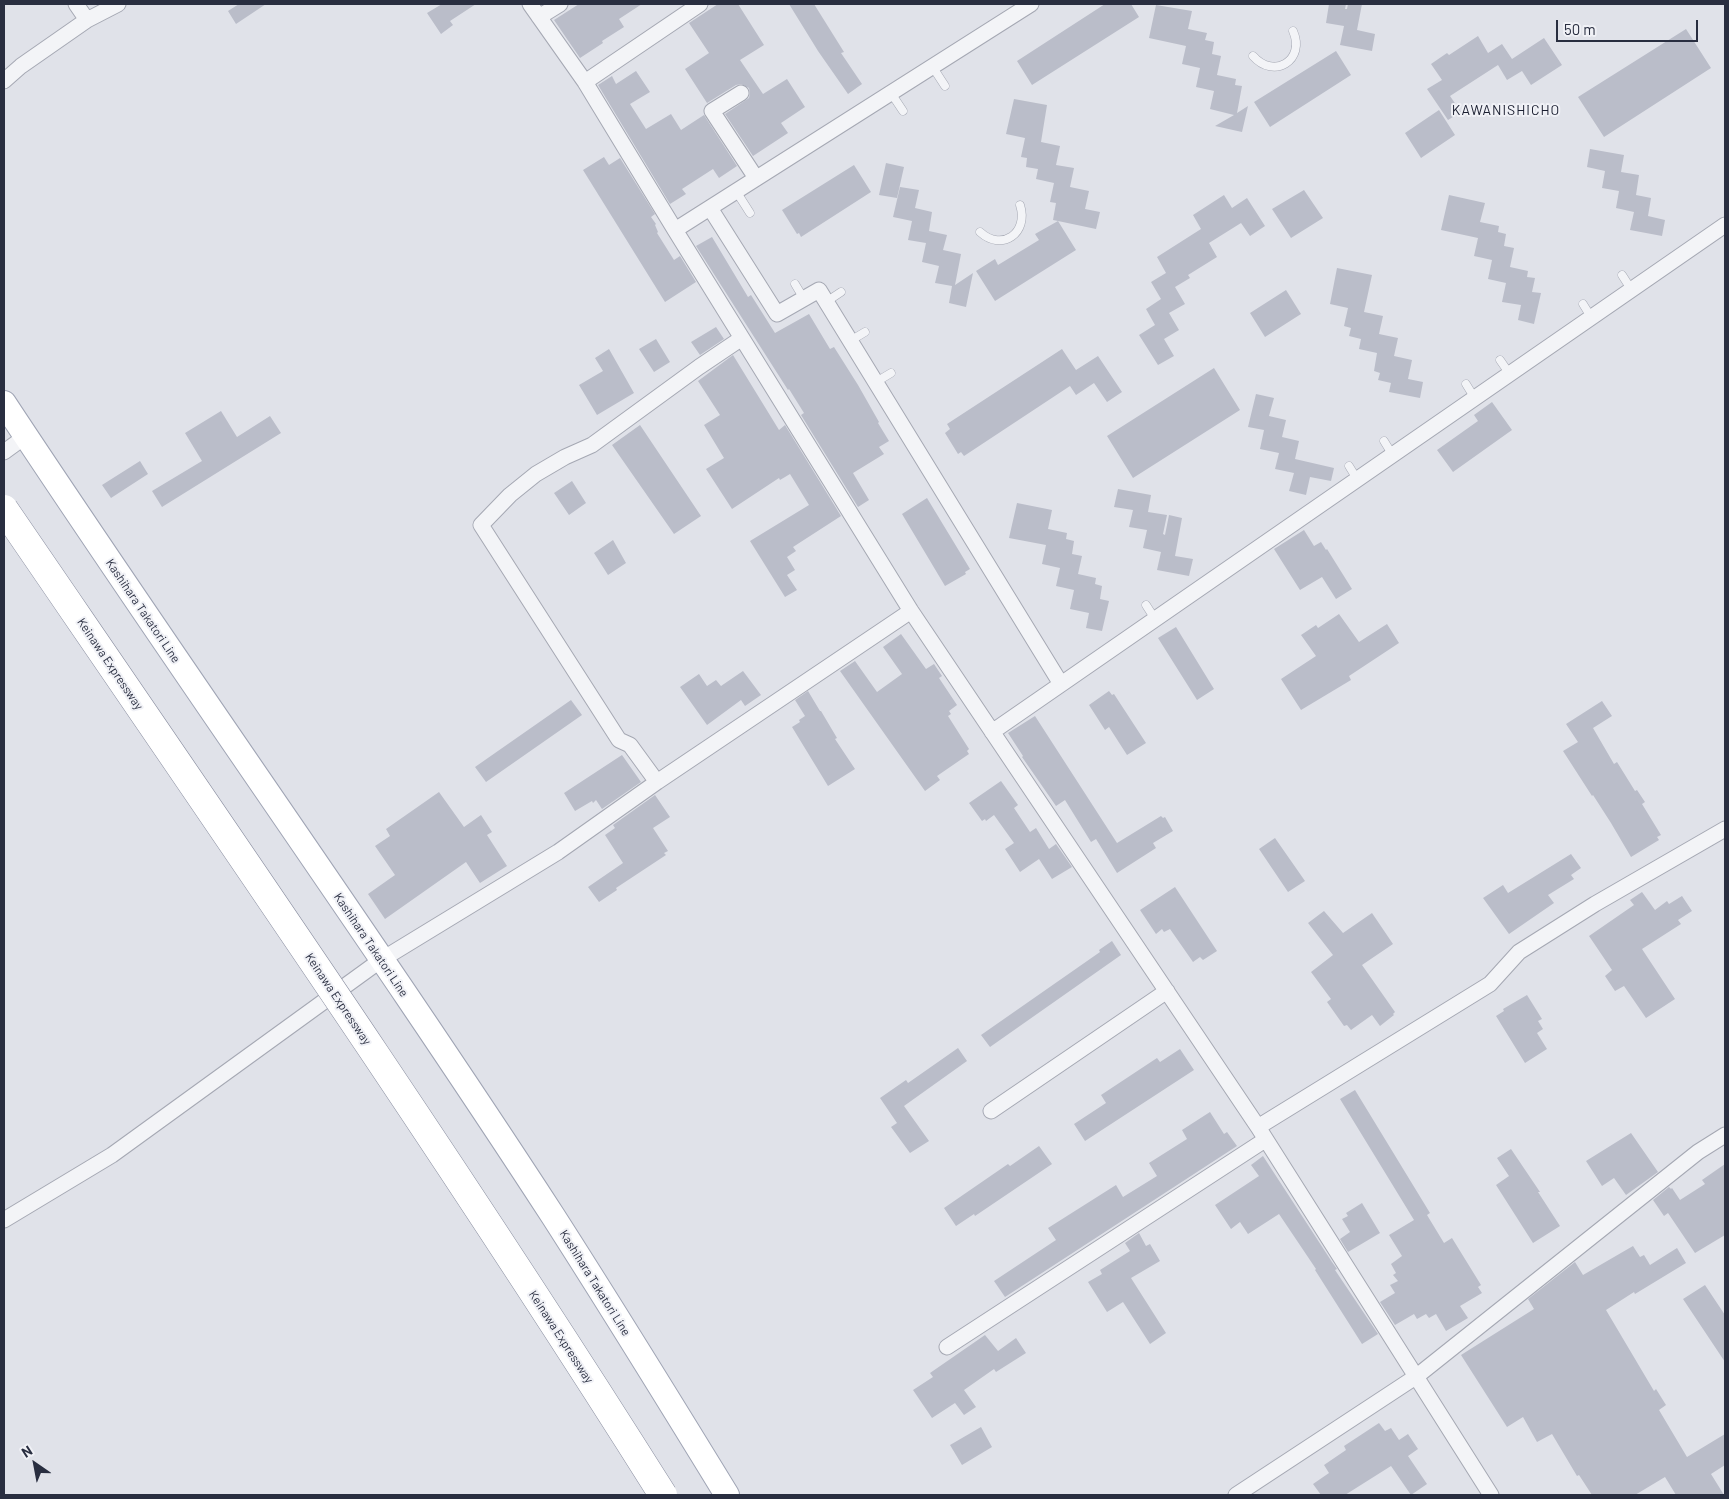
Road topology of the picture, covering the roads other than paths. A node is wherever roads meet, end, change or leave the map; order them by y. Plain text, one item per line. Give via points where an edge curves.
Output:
1 (76, 4) edge
2 (118, 4) edge
3 (530, 4) edge
4 (560, 4) edge
5 (700, 4) edge
6 (1031, 4) edge
7 (539, 16) junction
8 (86, 20) junction
9 (1294, 31) dead end
10 (1252, 56) dead end
11 (932, 66) junction
12 (4, 81) edge
13 (585, 82) junction
14 (945, 86) dead end
15 (741, 93) dead end
16 (891, 93) junction
17 (903, 111) dead end
18 (756, 178) junction
19 (736, 191) junction
20 (1020, 205) dead end
21 (710, 208) junction
22 (750, 213) dead end
23 (1725, 225) edge
24 (675, 230) junction
25 (980, 232) dead end
26 (1622, 275) dead end
27 (795, 284) dead end
28 (1631, 289) junction
29 (841, 292) dead end
30 (804, 299) junction
31 (826, 302) junction
32 (866, 332) dead end
33 (742, 338) junction
34 (850, 341) junction
35 (1500, 360) dead end
36 (891, 373) dead end
37 (1509, 373) junction
38 (876, 382) junction
39 (1466, 384) dead end
40 (1474, 397) junction
41 (4, 403) edge
42 (26, 436) junction
43 (1384, 441) dead end
44 (4, 452) edge
45 (1392, 454) junction
46 (4, 509) edge
47 (1146, 605) dead end
48 (911, 610) junction
49 (1155, 619) junction
50 (1061, 684) junction
51 (992, 732) junction
52 (657, 782) junction
53 (1725, 829) edge
54 (382, 960) junction
55 (1167, 991) junction
56 (991, 1111) dead end
57 (1261, 1134) junction
58 (1725, 1135) edge
59 (4, 1220) edge
60 (947, 1347) dead end
61 (1416, 1376) junction
62 (721, 1493) edge
63 (663, 1495) edge
64 (1236, 1495) edge
65 (1491, 1495) edge

1 - 8 street
2 - 8 street
3 - 7 street
4 - 7 street
5 - 13 street
6 - 11 street
7 - 13 street
8 - 12 street
9 - 10 lane via 1297,45 1292,59 1286,64 1264,66
11 - 14 lane
11 - 16 street
13 - 24 street
15 - 18 street via 712,111
16 - 17 lane
16 - 18 street
18 - 19 street
19 - 21 street
19 - 22 lane
20 - 25 lane via 1023,219 1012,236 999,241
21 - 24 street
21 - 30 street via 778,314
23 - 28 street
24 - 33 street
26 - 28 lane
27 - 30 lane
28 - 37 street via 1587,310
29 - 31 lane
30 - 31 street via 819,290
31 - 34 street
32 - 34 lane
33 - 48 street
33 - 52 street via 592,445 536,474 481,525 619,740 630,745
34 - 38 street
35 - 37 lane
36 - 38 lane
37 - 40 street
38 - 50 street
39 - 40 lane
40 - 45 street
41 - 42 main road, Kashihara Takatori Line
42 - 44 street
42 - 54 main road, Kashihara Takatori Line
43 - 45 lane
45 - 49 street via 1353,472
46 - 63 highway, Keinawa Expressway, bridge via 345,1009
47 - 49 lane
48 - 51 street
48 - 52 street
49 - 50 street
50 - 51 street
51 - 55 street
52 - 54 street via 558,852
53 - 57 street via 1519,952 1490,984
54 - 59 street via 112,1155
54 - 62 main road, Kashihara Takatori Line via 553,1217
55 - 56 street
55 - 57 street
57 - 60 street
57 - 61 street
58 - 61 street via 1690,1158
61 - 64 street
61 - 65 street

